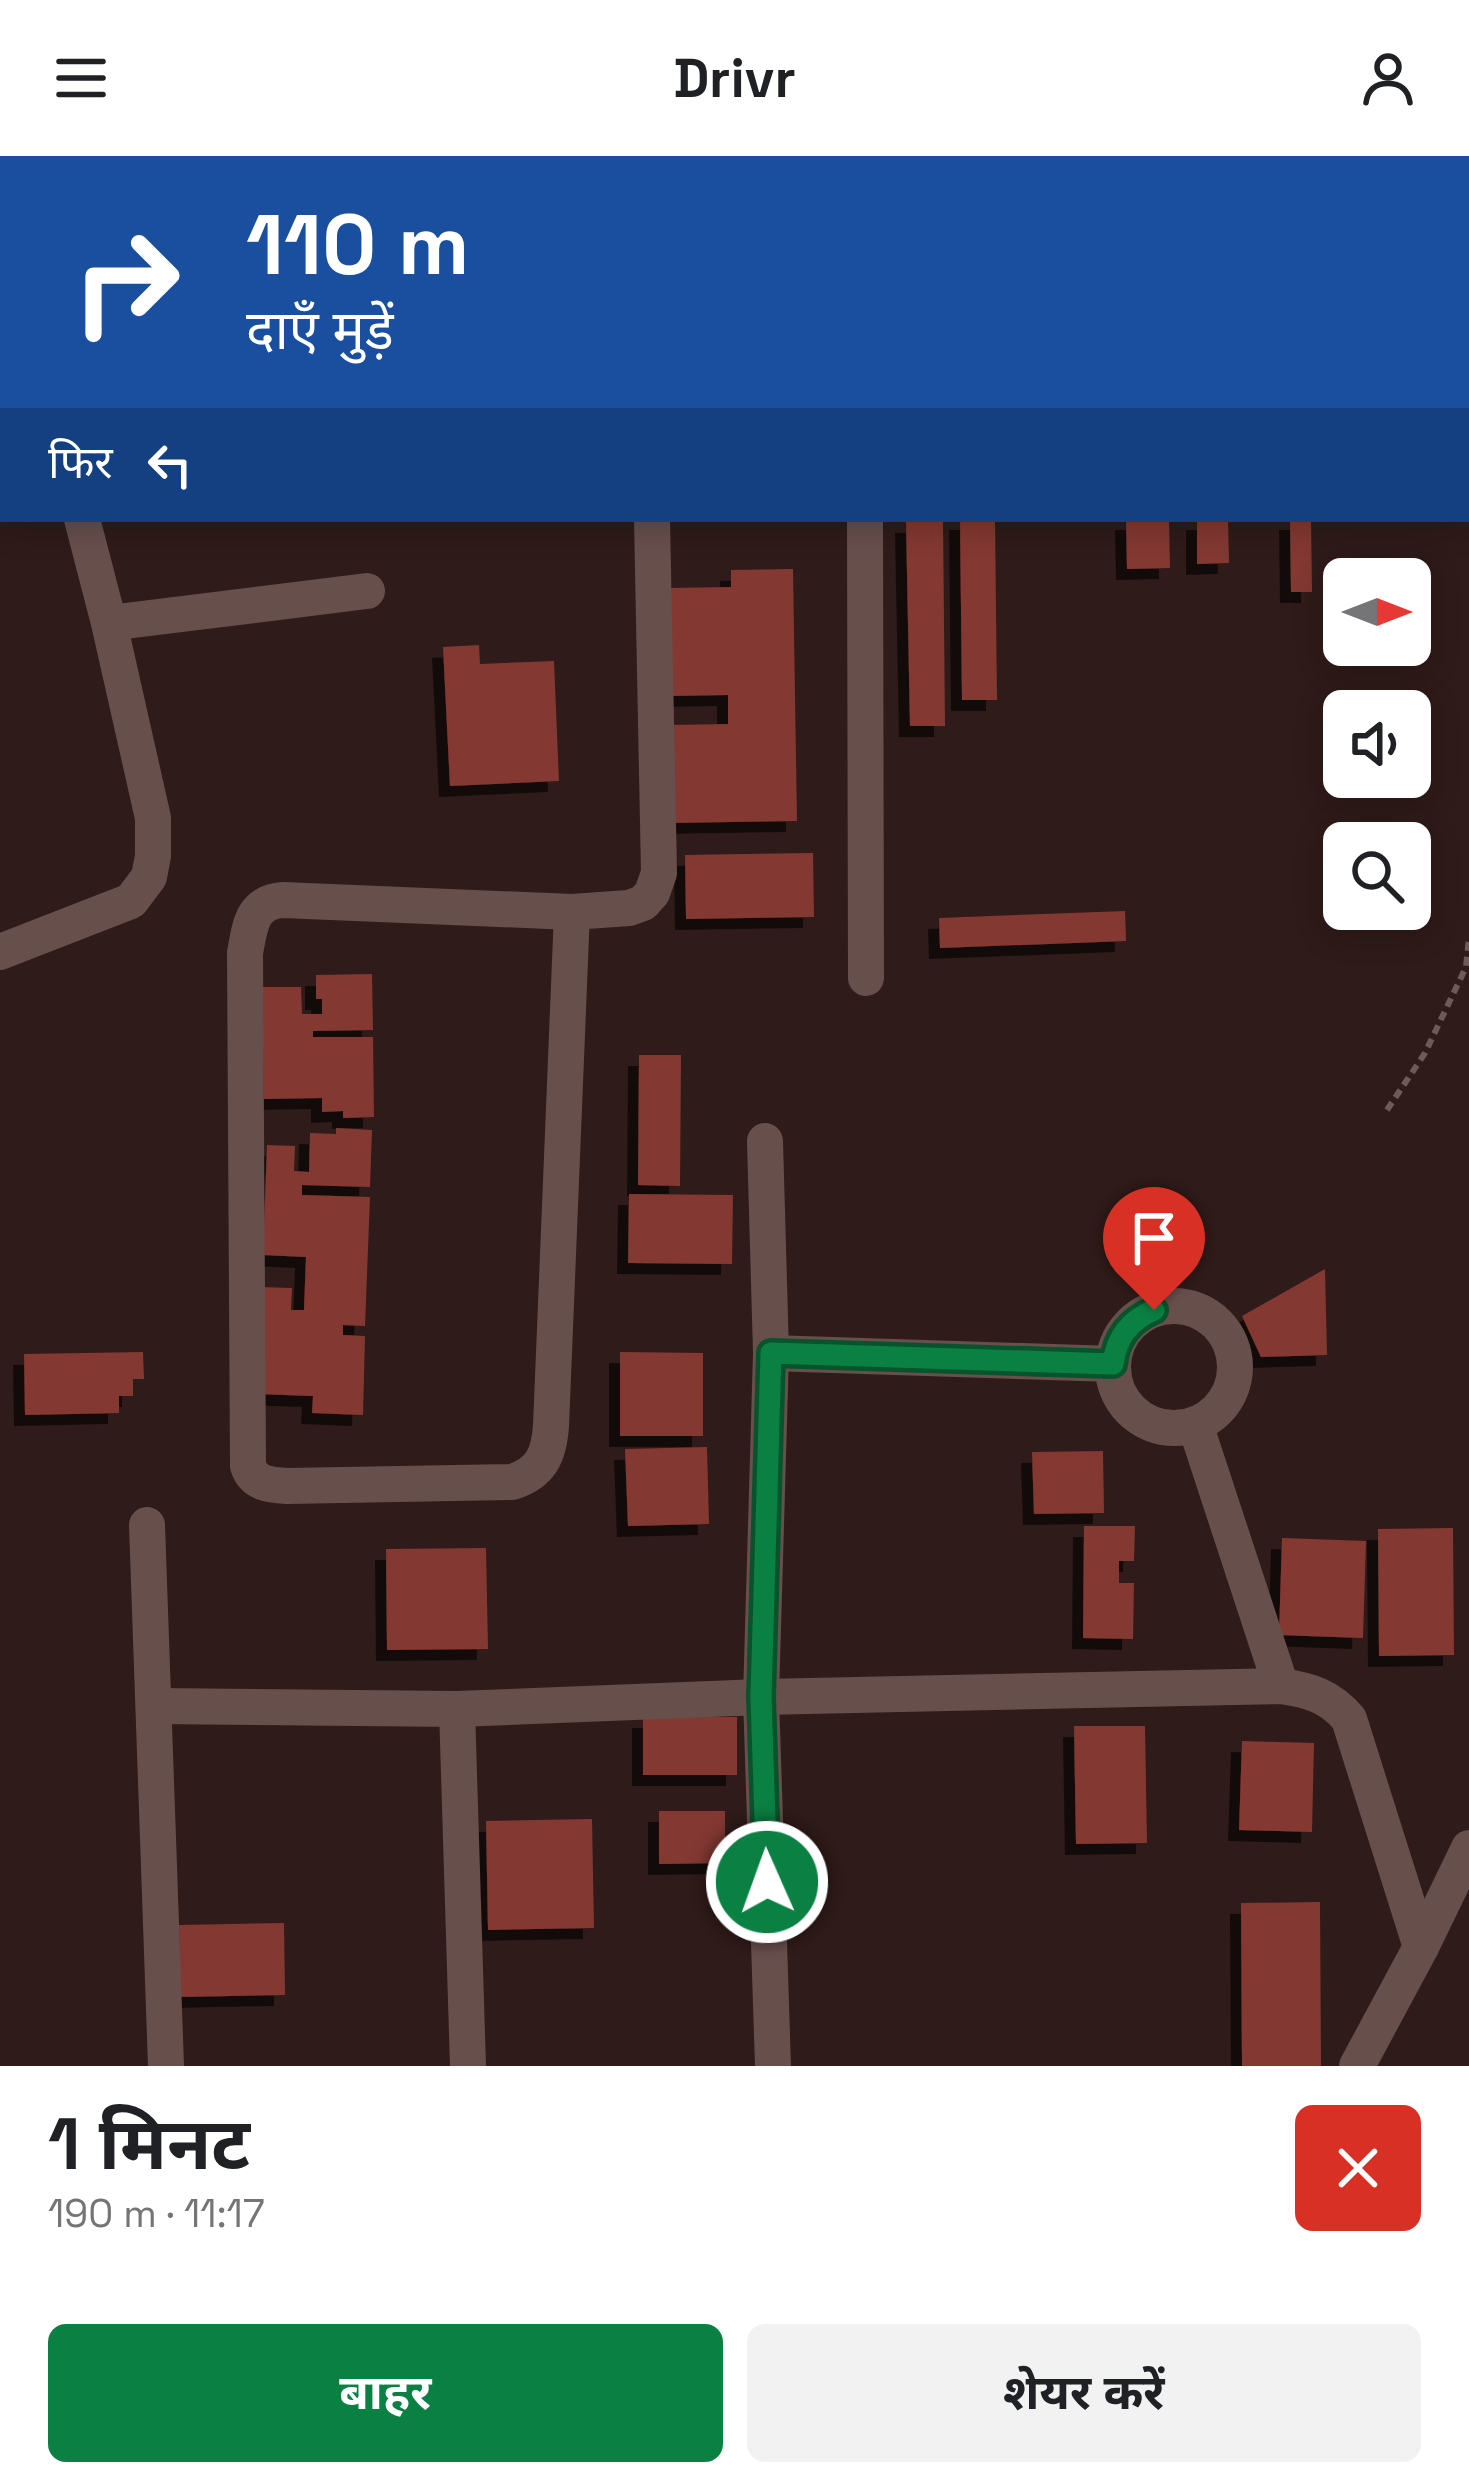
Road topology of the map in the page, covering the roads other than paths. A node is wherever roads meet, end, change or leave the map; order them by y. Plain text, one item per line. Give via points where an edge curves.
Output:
1 (83, 522) edge
2 (652, 522) edge
3 (865, 522) edge
4 (367, 590) dead end
5 (110, 622) junction
6 (572, 912) junction
7 (0, 952) edge
8 (866, 978) dead end
9 (765, 1141) dead end
10 (771, 1353) junction
11 (1113, 1364) junction
12 (1195, 1424) junction
13 (147, 1525) dead end
14 (1281, 1686) junction
15 (761, 1697) junction
16 (155, 1706) junction
17 (457, 1709) junction
18 (1469, 1848) edge
19 (1421, 1947) junction
20 (166, 2066) edge
21 (468, 2066) edge
22 (773, 2066) edge
23 (1357, 2066) edge

1 - 5 street
2 - 6 street via 659,873 643,903
3 - 8 street
4 - 5 street
5 - 7 street via 154,818 149,878 131,901
6 - 6 street via 284,900 260,907 252,920 245,953 245,1284 248,1466 258,1480 512,1482 544,1461
9 - 10 street
10 - 11 street
10 - 15 street
11 - 12 street via 1118,1391 1134,1413 1156,1425
11 - 12 street via 1118,1342 1141,1315 1184,1307 1211,1319 1230,1346 1232,1383 1218,1408
12 - 14 street
13 - 16 street
14 - 15 street
14 - 19 street via 1311,1690 1349,1719
15 - 17 street
15 - 22 street
16 - 17 street
16 - 20 street
17 - 21 street
18 - 19 street
19 - 23 street

